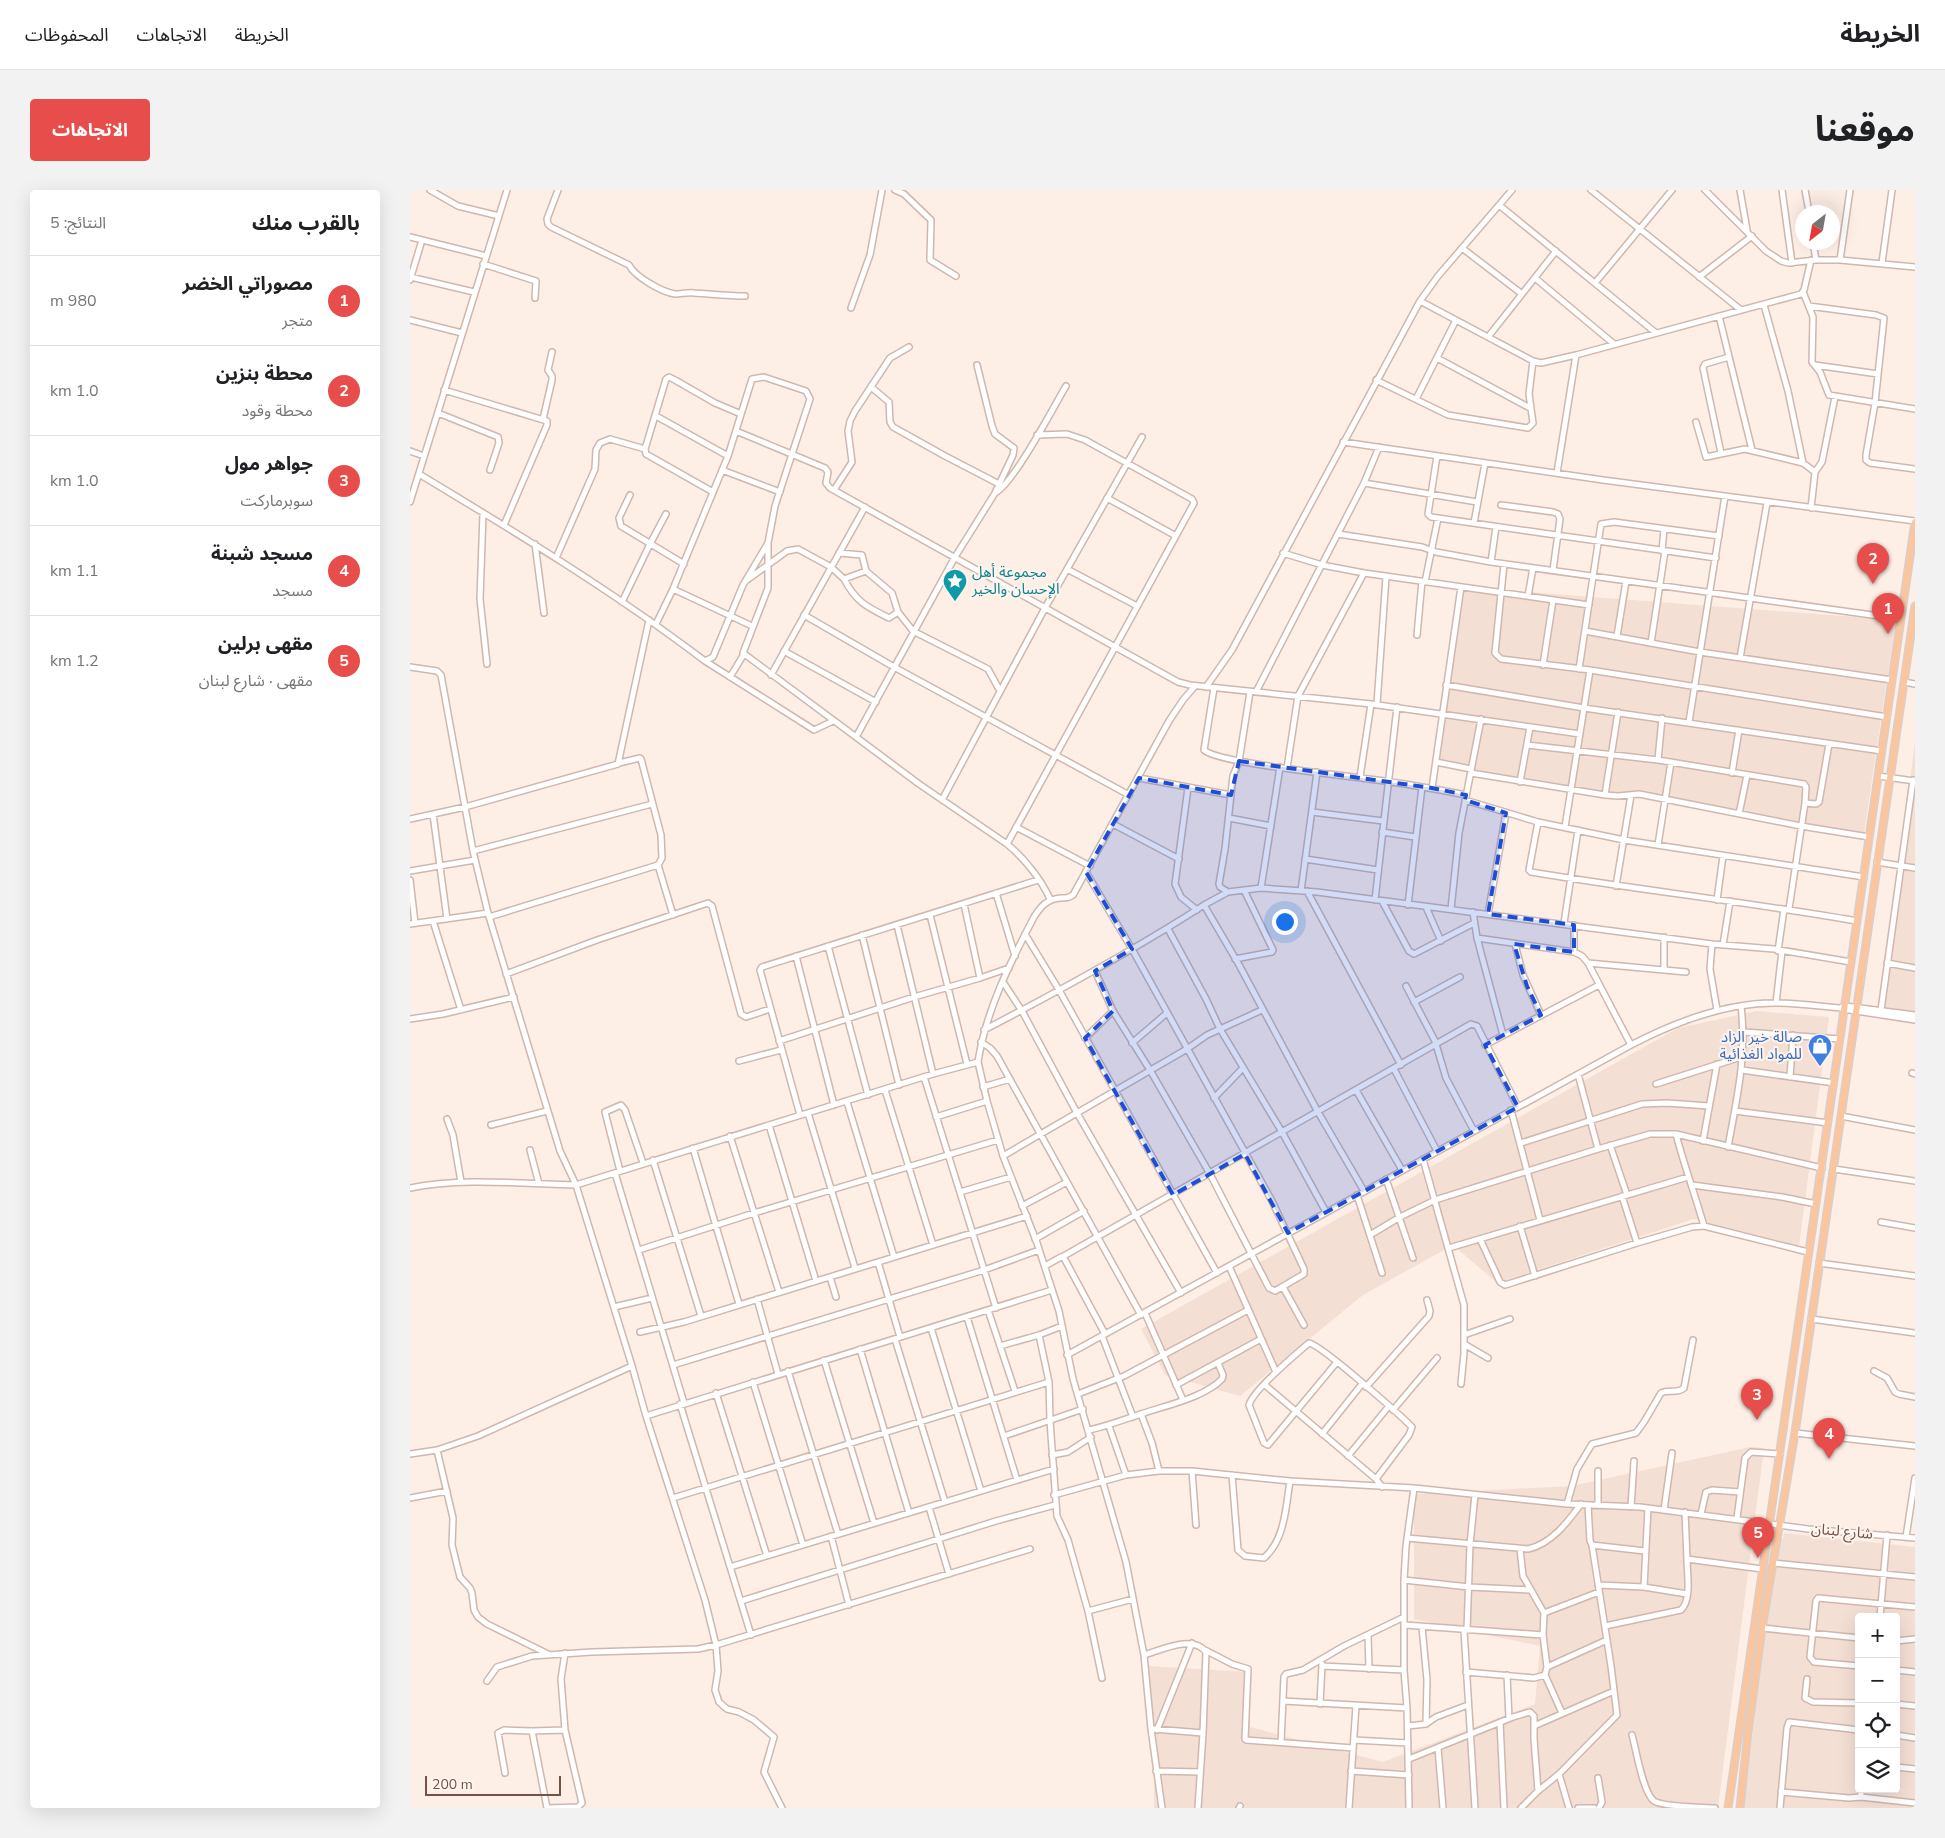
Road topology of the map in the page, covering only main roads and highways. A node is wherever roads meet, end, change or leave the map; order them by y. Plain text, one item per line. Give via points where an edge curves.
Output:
1 (1915, 521) edge
2 (1915, 606) edge
3 (1728, 1808) edge
4 (1740, 1808) edge

1 - 3 main road
2 - 4 main road via 1795,1433 1762,1628

